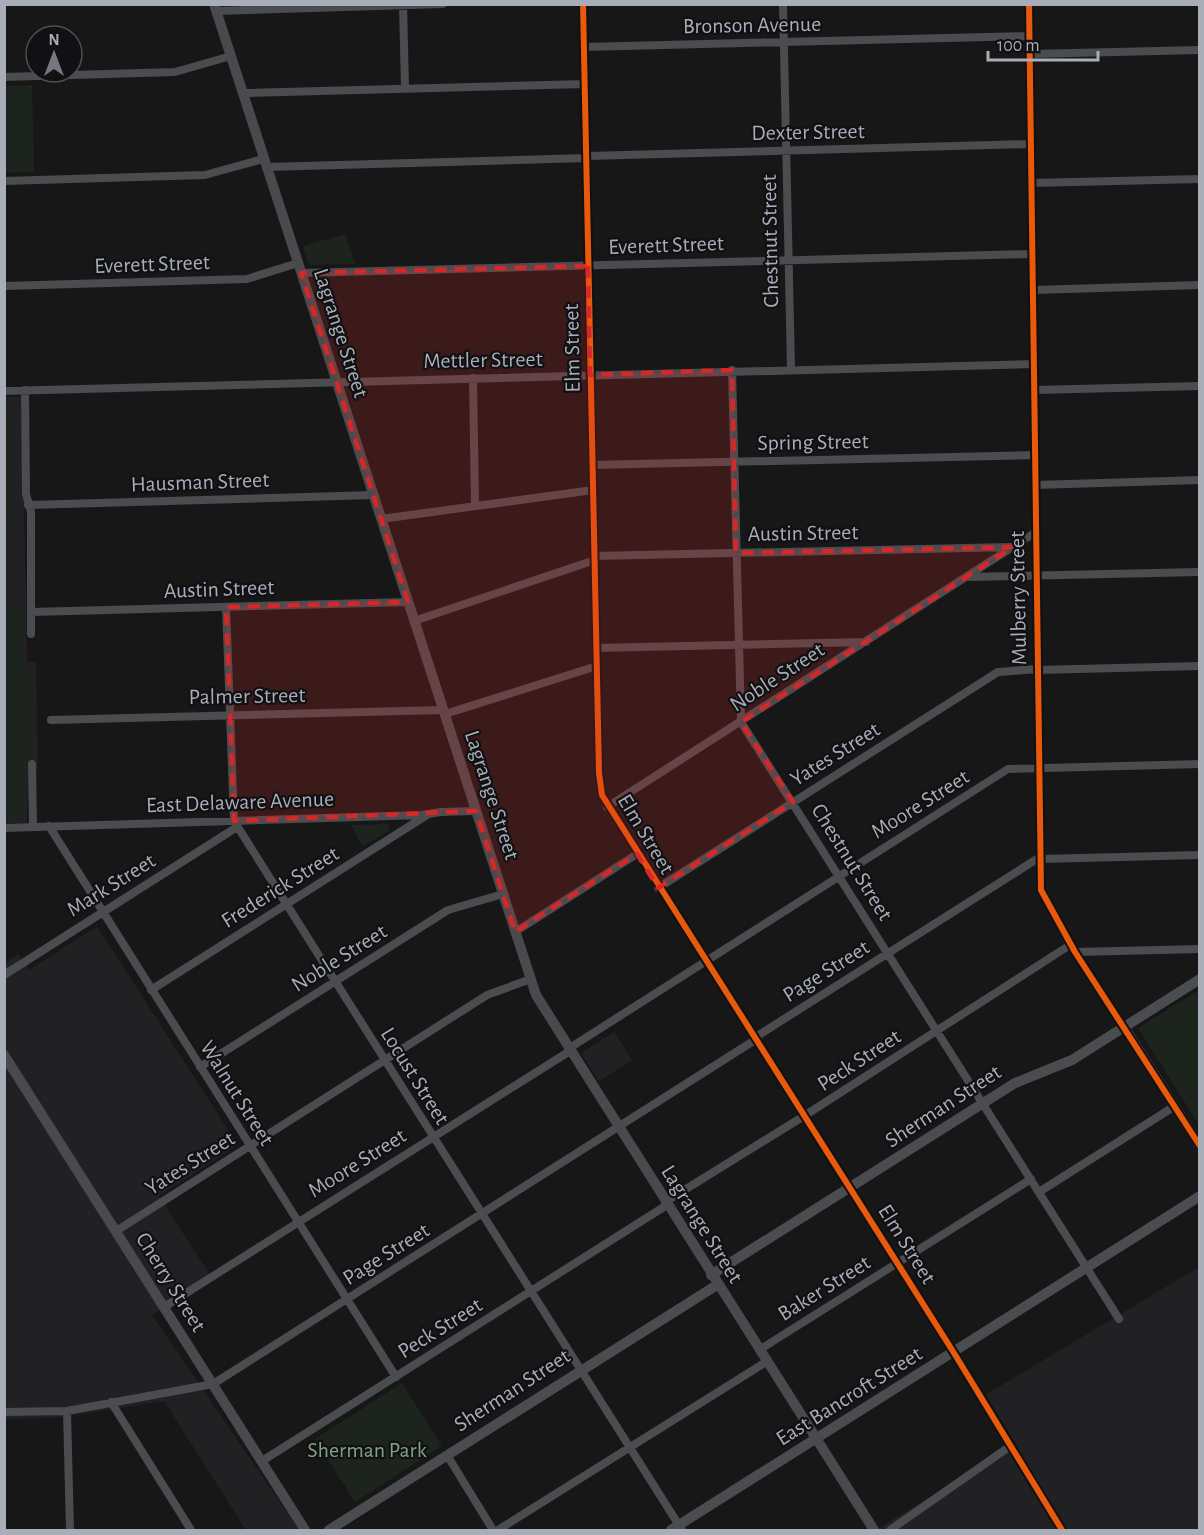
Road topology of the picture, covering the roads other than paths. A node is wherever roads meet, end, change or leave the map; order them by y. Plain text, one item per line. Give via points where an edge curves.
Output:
1 (443, 4) edge
2 (583, 4) edge
3 (783, 4) edge
4 (1029, 4) edge
5 (403, 5) edge
6 (215, 8) edge
7 (1029, 36) junction
8 (784, 42) junction
9 (583, 47) junction
10 (1200, 50) edge
11 (1030, 54) junction
12 (231, 56) junction
13 (4, 77) edge
14 (584, 84) junction
15 (405, 88) junction
16 (243, 93) junction
17 (1031, 144) junction
18 (786, 151) junction
19 (587, 157) junction
20 (265, 163) junction
21 (1200, 179) edge
22 (4, 181) edge
23 (1031, 183) junction
24 (1032, 254) junction
25 (788, 260) junction
26 (588, 266) junction
27 (300, 268) junction
28 (1200, 285) edge
29 (4, 286) edge
30 (1033, 290) junction
31 (1034, 364) junction
32 (791, 369) junction
33 (732, 370) junction
34 (590, 376) junction
35 (473, 378) junction
36 (336, 382) junction
37 (1200, 386) edge
38 (25, 390) junction
39 (1034, 390) junction
40 (4, 391) edge
41 (1035, 455) junction
42 (734, 462) junction
43 (592, 465) junction
44 (1200, 480) edge
45 (1035, 484) junction
46 (593, 490) junction
47 (374, 495) junction
48 (28, 505) junction
49 (475, 506) junction
50 (381, 519) junction
51 (1036, 532) junction
52 (1013, 547) junction
53 (736, 553) junction
54 (595, 558) junction
55 (1200, 572) edge
56 (1036, 576) junction
57 (966, 577) junction
58 (408, 602) junction
59 (226, 607) junction
60 (32, 612) junction
61 (414, 621) junction
62 (31, 634) dead end
63 (866, 642) junction
64 (738, 645) junction
65 (596, 648) junction
66 (597, 666) junction
67 (1200, 666) edge
68 (1037, 669) junction
69 (444, 712) junction
70 (230, 716) junction
71 (51, 720) dead end
72 (741, 722) junction
73 (32, 764) dead end
74 (1200, 764) edge
75 (1038, 768) junction
76 (793, 802) junction
77 (607, 807) junction
78 (476, 811) junction
79 (428, 814) junction
80 (235, 824) junction
81 (49, 826) junction
82 (33, 827) junction
83 (4, 828) edge
84 (637, 854) junction
85 (1200, 855) edge
86 (1040, 858) junction
87 (840, 876) junction
88 (658, 888) junction
89 (503, 894) junction
90 (285, 905) junction
91 (102, 911) junction
92 (515, 932) junction
93 (1073, 948) junction
94 (1200, 949) edge
95 (889, 953) junction
96 (705, 962) junction
97 (4, 975) edge
98 (531, 979) junction
99 (1200, 979) edge
100 (335, 982) junction
101 (151, 990) junction
102 (1124, 1027) junction
103 (937, 1031) junction
104 (755, 1039) junction
105 (569, 1050) junction
106 (4, 1054) edge
107 (385, 1061) junction
108 (200, 1067) junction
109 (983, 1103) junction
110 (1175, 1106) junction
111 (804, 1116) junction
112 (618, 1128) junction
113 (432, 1137) junction
114 (1200, 1146) edge
115 (249, 1147) junction
116 (1031, 1179) junction
117 (851, 1189) junction
118 (1039, 1192) junction
119 (1200, 1196) edge
120 (666, 1203) junction
121 (481, 1214) junction
122 (298, 1222) junction
123 (116, 1231) junction
124 (897, 1263) junction
125 (1087, 1268) junction
126 (714, 1280) junction
127 (530, 1292) junction
128 (347, 1300) junction
129 (164, 1307) junction
130 (1119, 1319) dead end
131 (759, 1350) junction
132 (954, 1353) junction
133 (766, 1362) junction
134 (580, 1369) junction
135 (396, 1377) junction
136 (213, 1384) junction
137 (111, 1402) junction
138 (67, 1411) junction
139 (4, 1412) edge
140 (815, 1440) junction
141 (1009, 1447) junction
142 (629, 1448) junction
143 (447, 1455) junction
144 (262, 1461) junction
145 (1060, 1528) edge
146 (678, 1529) edge
147 (70, 1530) edge
148 (191, 1530) edge
149 (305, 1530) edge
150 (329, 1530) edge
151 (493, 1530) edge
152 (498, 1530) edge
153 (874, 1530) edge
154 (890, 1530) edge
155 (1050, 1530) edge

1 - 5 street
2 - 9 street, Elm Street
3 - 8 street, Chestnut Street
4 - 7 street, Mulberry Street
5 - 6 street
5 - 15 street
6 - 12 main road, Lagrange Street
7 - 8 street, Bronson Avenue
7 - 11 street, Mulberry Street
8 - 9 street, Bronson Avenue
8 - 18 street, Chestnut Street
9 - 14 street, Elm Street
10 - 11 street
11 - 17 street, Mulberry Street
12 - 13 street via 175,72
12 - 16 main road, Lagrange Street
14 - 15 street
14 - 19 street, Elm Street
15 - 16 street
16 - 20 main road, Lagrange Street
17 - 18 street, Dexter Street
17 - 23 street, Mulberry Street
18 - 19 street, Dexter Street
18 - 25 street, Chestnut Street
19 - 20 street, Dexter Street
19 - 26 street, Elm Street
20 - 22 street, Dexter Street via 205,176
20 - 27 main road, Lagrange Street
21 - 23 street
23 - 24 street, Mulberry Street
24 - 25 street, Everett Street
24 - 30 street, Mulberry Street
25 - 26 street, Everett Street
25 - 32 street, Chestnut Street
26 - 27 street, Everett Street
26 - 34 street, Elm Street
27 - 29 street, Everett Street via 247,279
27 - 36 main road, Lagrange Street
28 - 30 street
30 - 31 street, Mulberry Street
31 - 32 street, Mettler Street
31 - 39 street, Mulberry Street
32 - 33 street, Mettler Street
33 - 34 street, Mettler Street
33 - 42 street
34 - 35 street, Mettler Street
34 - 43 street, Elm Street
35 - 36 street, Mettler Street
35 - 49 street
36 - 38 street, Mettler Street
36 - 47 main road, Lagrange Street
37 - 39 street
38 - 40 street, Mettler Street
38 - 48 street
39 - 41 street, Mulberry Street
41 - 42 street, Spring Street
41 - 45 street, Mulberry Street
42 - 43 street, Spring Street
42 - 53 street
43 - 46 street, Elm Street
44 - 45 street
45 - 51 street, Mulberry Street
46 - 49 street
46 - 54 street, Elm Street
47 - 48 street, Hausman Street
47 - 50 main road, Lagrange Street
48 - 60 street
49 - 50 street
50 - 58 main road, Lagrange Street
51 - 52 street, Noble Street
51 - 56 street, Mulberry Street
52 - 53 street, Austin Street
52 - 57 street, Noble Street
53 - 54 street, Austin Street
53 - 64 street
54 - 61 street, Austin Street
54 - 65 street, Elm Street
55 - 56 street
56 - 57 street
56 - 68 street, Mulberry Street
57 - 63 street, Noble Street
58 - 59 street, Austin Street
58 - 61 main road, Lagrange Street
59 - 60 street, Austin Street
59 - 70 street, Locust Street
60 - 62 street
61 - 69 main road, Lagrange Street
63 - 64 street
63 - 72 street, Noble Street
64 - 65 street
64 - 72 street
65 - 66 street, Elm Street
66 - 69 street, Palmer Street
66 - 77 street, Elm Street via 599,773
67 - 68 street, Yates Street
68 - 75 street, Mulberry Street
68 - 76 street, Yates Street via 998,672
69 - 70 street, Palmer Street
69 - 78 main road, Lagrange Street
70 - 71 street, Palmer Street
70 - 80 street, Locust Street
72 - 76 street, Chestnut Street
72 - 77 street, Noble Street
73 - 82 street
74 - 75 street, Moore Street
75 - 86 street, Mulberry Street
75 - 87 street, Moore Street via 1008,769
76 - 87 street, Chestnut Street
76 - 88 street, Yates Street
77 - 84 street, Elm Street
78 - 79 street, East Delaware Avenue
78 - 89 main road, Lagrange Street
79 - 80 street, East Delaware Avenue
79 - 90 street, Frederick Street
80 - 81 street, East Delaware Avenue
80 - 90 street, Locust Street
80 - 91 street, Mark Street
81 - 82 street, East Delaware Avenue
81 - 91 street, Walnut Street
82 - 83 street, East Delaware Avenue
84 - 88 street, Elm Street
84 - 92 street
85 - 86 street
86 - 93 street, Mulberry Street via 1043,897
86 - 95 street, Page Street
87 - 95 street, Chestnut Street
87 - 96 street, Moore Street
88 - 96 street, Elm Street
89 - 92 main road, Lagrange Street
89 - 100 street, Noble Street via 448,910
90 - 100 street, Locust Street
90 - 101 street, Frederick Street
91 - 97 street, Mark Street
91 - 101 street, Walnut Street
92 - 98 main road, Lagrange Street
93 - 94 street
93 - 102 street, Mulberry Street
93 - 103 street, Peck Street
95 - 103 street, Chestnut Street
95 - 104 street, Page Street
96 - 104 street, Elm Street
96 - 105 street, Moore Street
98 - 105 main road, Lagrange Street via 542,1009
98 - 107 street, Yates Street via 487,995
99 - 102 street, Sherman Street
100 - 107 street, Locust Street
100 - 108 street, Noble Street
101 - 108 street, Walnut Street
102 - 109 street, Sherman Street via 1072,1060 1026,1078
102 - 110 street, Mulberry Street
103 - 109 street, Chestnut Street
103 - 111 street, Peck Street
104 - 111 street, Elm Street
104 - 112 street, Page Street
105 - 112 main road, Lagrange Street
105 - 113 street, Moore Street
106 - 123 main road, Cherry Street
107 - 113 street, Locust Street
107 - 115 street, Yates Street
108 - 115 street, Walnut Street
109 - 116 street, Chestnut Street
109 - 117 street, Sherman Street
110 - 114 street, Mulberry Street
110 - 118 street
111 - 117 street, Elm Street
111 - 120 street, Peck Street
112 - 120 main road, Lagrange Street
112 - 121 street, Page Street
113 - 121 street, Locust Street
113 - 122 street, Moore Street
115 - 122 street, Walnut Street
115 - 123 street, Yates Street
116 - 118 street, Chestnut Street
116 - 124 street, Baker Street
117 - 124 street, Elm Street
117 - 126 street, Sherman Street
118 - 125 street, Chestnut Street
119 - 125 street, East Bancroft Street
120 - 126 main road, Lagrange Street
120 - 127 street, Peck Street
121 - 127 street, Locust Street
121 - 128 street, Page Street
122 - 128 street, Walnut Street
122 - 129 street, Moore Street
123 - 129 main road, Cherry Street
124 - 131 street, Baker Street
124 - 132 street, Elm Street
125 - 130 street, Chestnut Street
125 - 132 street, East Bancroft Street
126 - 131 main road, Lagrange Street
126 - 134 street, Sherman Street
127 - 134 street, Locust Street
127 - 135 street, Peck Street
128 - 135 street, Walnut Street
128 - 136 street, Page Street
129 - 136 main road, Cherry Street
131 - 133 main road, Lagrange Street
132 - 140 street, East Bancroft Street
132 - 141 street, Elm Street
133 - 140 main road, Lagrange Street
133 - 142 street
134 - 142 street, Locust Street
134 - 143 street, Sherman Street
135 - 144 street, Peck Street
136 - 137 street, Page Street
136 - 144 main road, Cherry Street
137 - 138 street, Page Street
137 - 148 street
138 - 139 street, Page Street
138 - 147 street
140 - 146 street, East Bancroft Street
140 - 153 main road, Lagrange Street
141 - 145 street, Elm Street
141 - 154 street
142 - 146 street, Locust Street
142 - 152 street
143 - 150 street, Sherman Street
143 - 151 street
144 - 149 main road, Cherry Street
145 - 155 street

